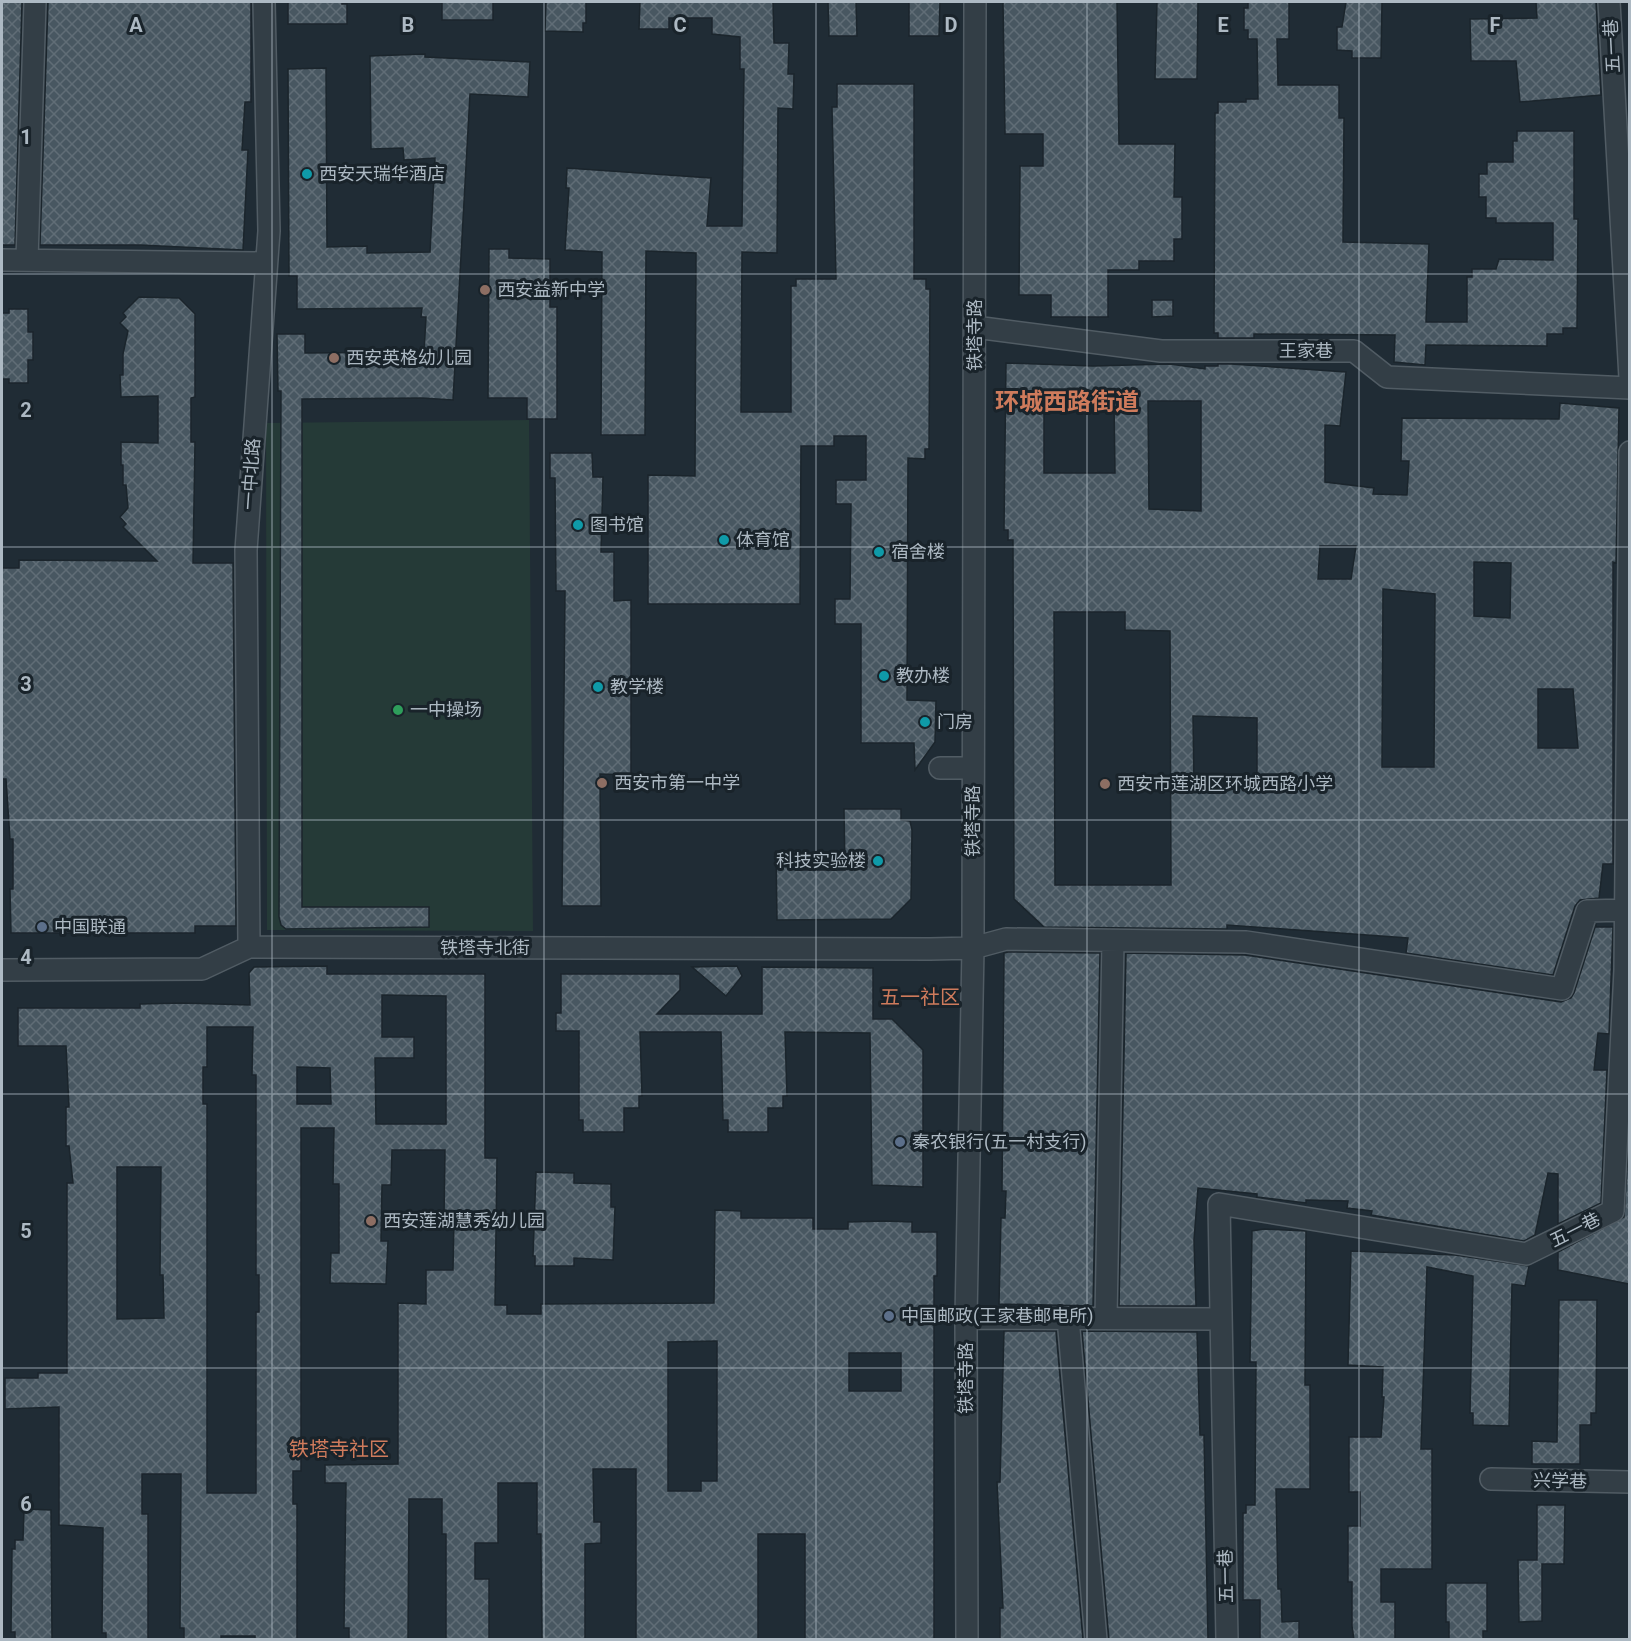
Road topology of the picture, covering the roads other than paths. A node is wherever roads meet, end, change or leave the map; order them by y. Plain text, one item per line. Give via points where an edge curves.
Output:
1 (35, 2) edge
2 (264, 2) edge
3 (975, 2) edge
4 (1609, 2) edge
5 (2, 260) edge
6 (27, 260) junction
7 (267, 263) junction
8 (975, 327) junction
9 (1629, 378) edge
10 (1629, 388) edge
11 (1629, 452) edge
12 (940, 768) dead end
13 (973, 768) junction
14 (1625, 910) junction
15 (1113, 942) junction
16 (249, 947) junction
17 (972, 948) junction
18 (2, 970) edge
19 (966, 1318) junction
20 (1068, 1318) junction
21 (1106, 1318) junction
22 (1221, 1319) junction
23 (1491, 1479) dead end
24 (1629, 1482) edge
25 (967, 1640) edge
26 (1096, 1640) edge
27 (1227, 1640) edge

1 - 6 street
2 - 7 street, 一中北路
3 - 8 street, 铁塔寺路
4 - 9 street, 五一巷
5 - 6 street
6 - 7 street
7 - 16 street, 一中北路 via 246,550
8 - 10 street, 王家巷 via 1161,351 1354,351 1387,377
8 - 13 street, 铁塔寺路
11 - 14 street, 五一巷
12 - 13 street
13 - 17 street, 铁塔寺路
14 - 15 street, 铁塔寺北街 via 1587,911 1562,989 1246,942
14 - 22 street, 五一巷 via 1613,1211 1526,1254 1219,1204
15 - 17 street, 铁塔寺北街 via 1006,939
15 - 21 street
16 - 17 street, 铁塔寺北街
16 - 18 street, 铁塔寺北街 via 202,969
17 - 19 street, 铁塔寺路
19 - 20 street
19 - 25 street, 铁塔寺路
20 - 21 street
20 - 26 street
21 - 22 street
22 - 27 street, 五一巷
23 - 24 street, 兴学巷

